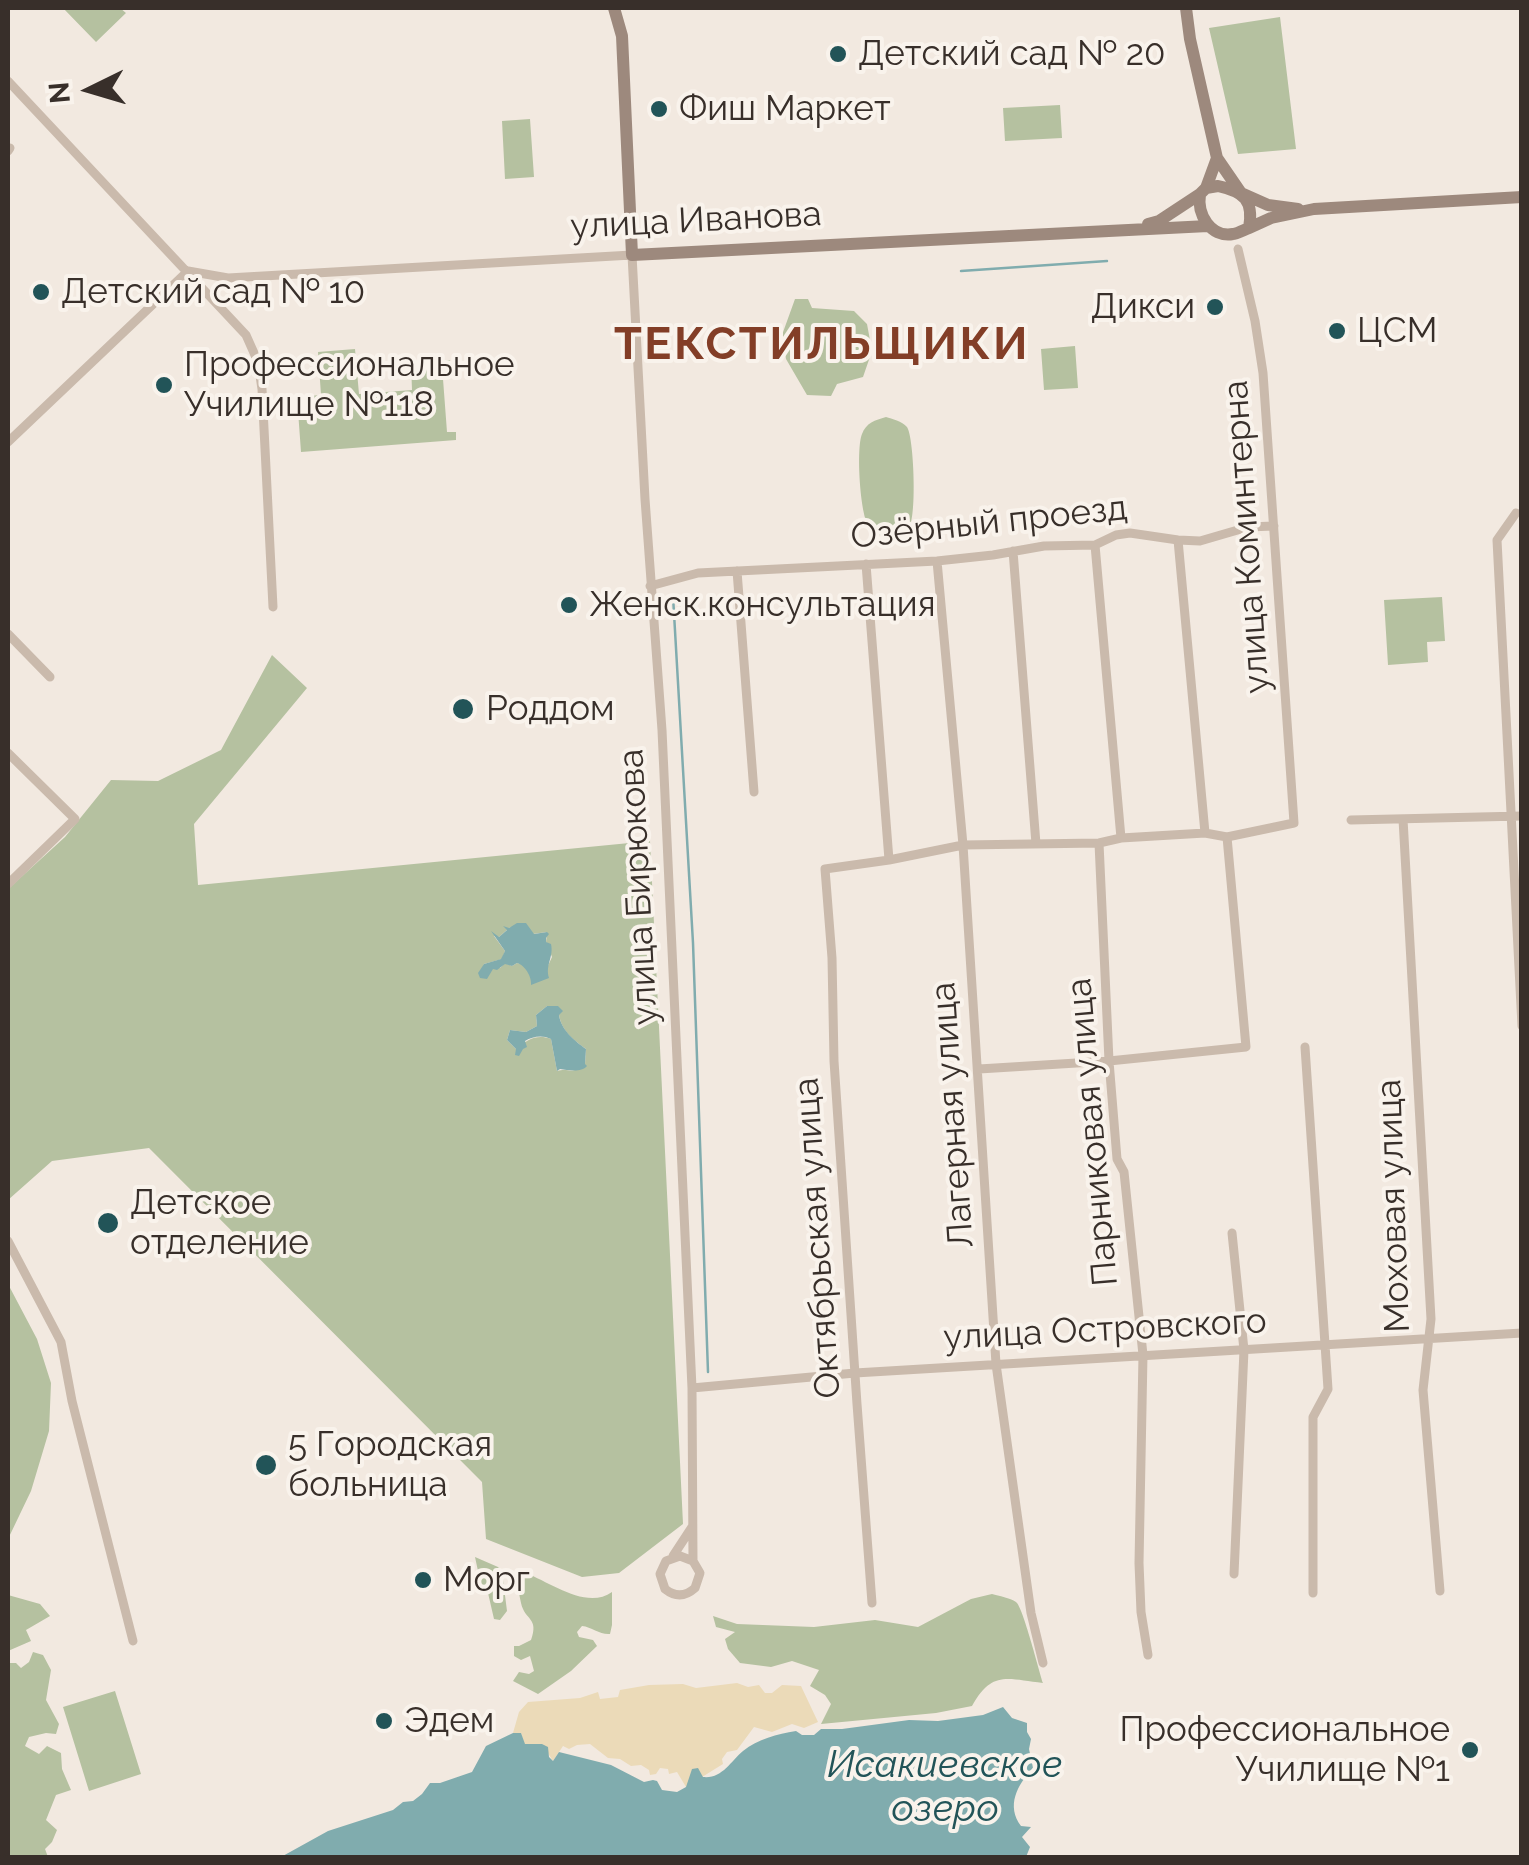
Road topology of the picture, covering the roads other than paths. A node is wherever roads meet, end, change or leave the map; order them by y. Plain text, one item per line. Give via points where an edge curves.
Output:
1 (614, 8) edge
2 (1186, 8) edge
3 (8, 81) edge
4 (1217, 158) junction
5 (1203, 191) junction
6 (1240, 193) junction
7 (1522, 197) edge
8 (1309, 210) junction
9 (1249, 228) junction
10 (1126, 229) junction
11 (1212, 229) junction
12 (1238, 249) junction
13 (632, 255) junction
14 (188, 271) junction
15 (8, 442) edge
16 (1516, 514) dead end
17 (1274, 526) junction
18 (1178, 540) junction
19 (1095, 546) junction
20 (1013, 551) junction
21 (936, 561) junction
22 (866, 564) junction
23 (736, 571) junction
24 (650, 586) junction
25 (273, 608) dead end
26 (8, 634) edge
27 (50, 677) dead end
28 (8, 752) edge
29 (754, 792) dead end
30 (1509, 816) junction
31 (1522, 816) edge
32 (1403, 818) junction
33 (1351, 820) dead end
34 (1205, 833) junction
35 (1227, 837) junction
36 (1121, 838) junction
37 (1099, 843) junction
38 (1036, 844) junction
39 (963, 845) junction
40 (889, 860) junction
41 (8, 884) edge
42 (1522, 1026) edge
43 (1305, 1047) dead end
44 (1109, 1061) junction
45 (978, 1069) junction
46 (1232, 1232) dead end
47 (8, 1241) edge
48 (1522, 1333) edge
49 (1428, 1338) junction
50 (1324, 1343) junction
51 (1244, 1350) junction
52 (1143, 1355) junction
53 (996, 1364) junction
54 (855, 1373) junction
55 (692, 1388) junction
56 (693, 1525) junction
57 (672, 1557) junction
58 (693, 1561) junction
59 (1234, 1574) dead end
60 (1440, 1591) dead end
61 (1312, 1593) dead end
62 (872, 1603) dead end
63 (133, 1642) dead end
64 (1148, 1654) dead end
65 (1043, 1663) dead end

1 - 13 street, улица Бирюкова via 622,36
2 - 4 street
3 - 14 street
4 - 5 street
4 - 6 street
5 - 6 street via 1218,186
5 - 10 street via 1160,221
5 - 11 street via 1200,210
6 - 8 street
6 - 9 street via 1248,201
7 - 8 street
8 - 9 street
9 - 11 street via 1234,234
9 - 12 street
10 - 11 street, улица Иванова
10 - 13 street, улица Иванова
11 - 12 street
12 - 17 street, улица Коминтерна via 1263,373
13 - 14 street, улица Иванова via 228,278
13 - 24 street, улица Бирюкова
14 - 15 street
14 - 25 street via 246,335 258,362
16 - 30 street via 1497,540
17 - 18 street, Озёрный проезд
17 - 35 street, улица Коминтерна via 1294,822
18 - 19 street, Озёрный проезд via 1130,533
18 - 34 street
19 - 20 street, Озёрный проезд
19 - 36 street
20 - 21 street, Озёрный проезд
20 - 38 street
21 - 22 street, Озёрный проезд
21 - 39 street, Лагерная улица
22 - 23 street, Озёрный проезд
22 - 40 street
23 - 24 street, Озёрный проезд
23 - 29 street
24 - 55 street, улица Бирюкова
26 - 27 street
28 - 41 street via 75,819
30 - 31 street
30 - 32 street
30 - 42 street
32 - 33 street
32 - 49 street, Моховая улица
34 - 35 street
34 - 36 street
35 - 44 street via 1246,1047
36 - 37 street
37 - 38 street
37 - 44 street, Парниковая улица
38 - 39 street
39 - 40 street
39 - 45 street, Лагерная улица
40 - 54 street, Октябрьская улица via 825,869
43 - 50 street
44 - 45 street
44 - 52 street, Парниковая улица
45 - 53 street, Лагерная улица
46 - 51 street
47 - 63 street via 61,1342
48 - 49 street, улица Островского
49 - 50 street, улица Островского
49 - 60 street, Моховая улица via 1423,1390
50 - 51 street, улица Островского
50 - 61 street via 1328,1390 1313,1417
51 - 52 street, улица Островского
51 - 59 street
52 - 53 street, улица Островского
52 - 64 street, Парниковая улица via 1139,1564
53 - 54 street, улица Островского
53 - 65 street, Лагерная улица via 1030,1613
54 - 55 street, улица Островского
54 - 62 street, Октябрьская улица
55 - 56 street, улица Бирюкова
56 - 57 street
56 - 58 street, улица Бирюкова
57 - 58 street
57 - 58 street, улица Бирюкова via 660,1578 677,1596 699,1582

